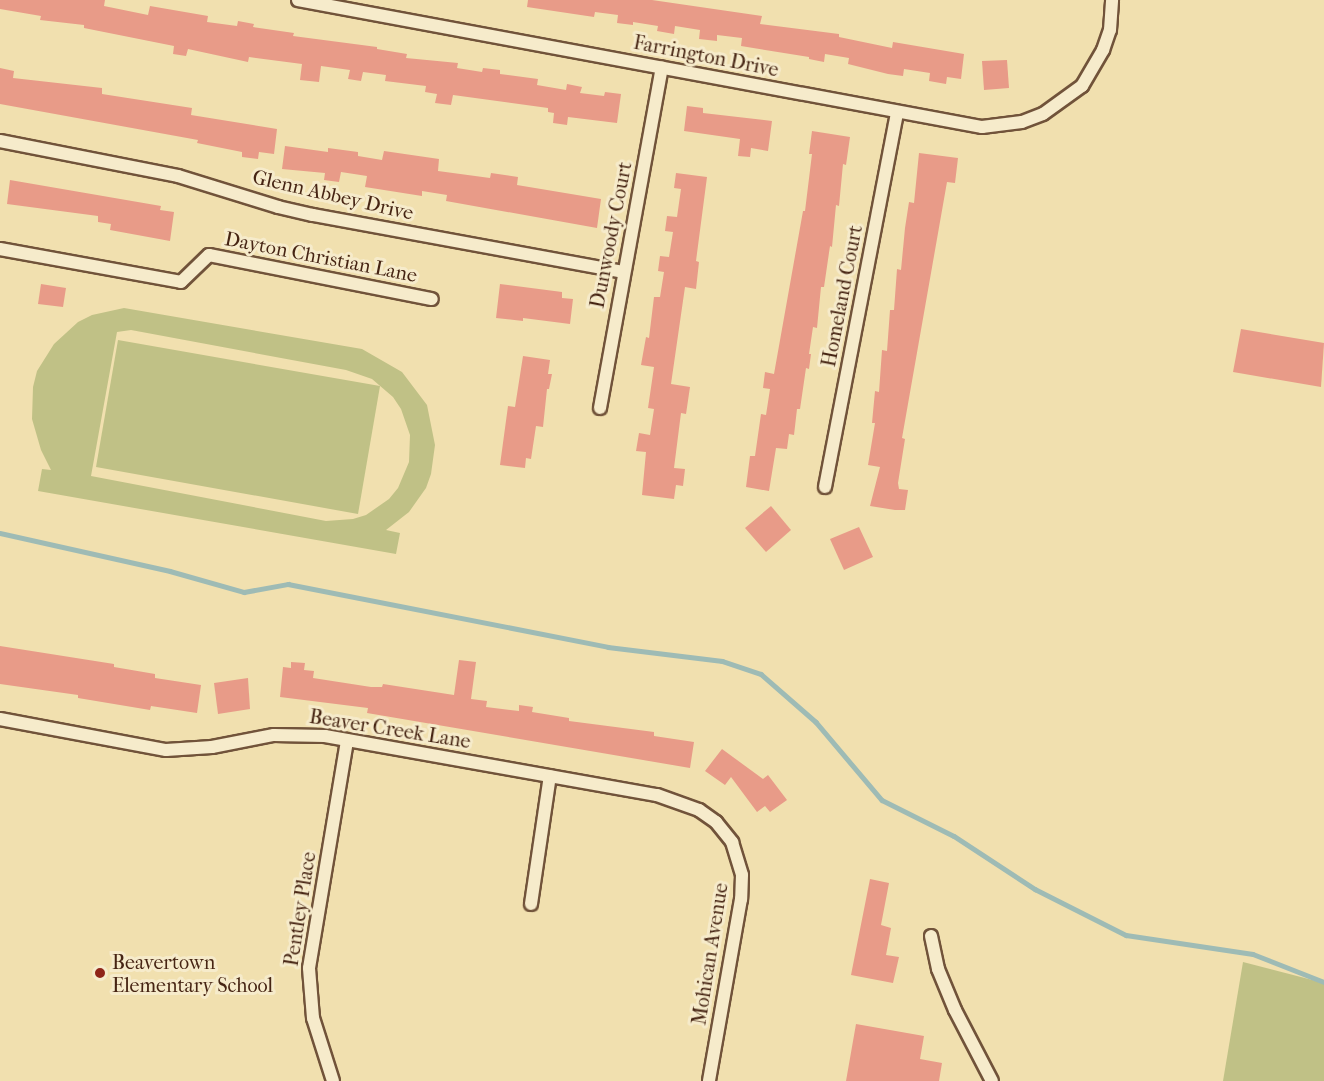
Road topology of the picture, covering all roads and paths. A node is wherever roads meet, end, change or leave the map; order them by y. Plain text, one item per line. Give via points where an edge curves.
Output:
1 (298, 0) edge
2 (1112, 0) edge
3 (662, 68) junction
4 (897, 112) junction
5 (0, 141) edge
6 (0, 249) edge
7 (624, 272) junction
8 (432, 299) dead end
9 (600, 408) dead end
10 (825, 487) dead end
11 (0, 719) edge
12 (347, 740) junction
13 (550, 776) junction
14 (727, 835) joint
15 (531, 904) dead end
16 (932, 936) dead end
17 (333, 1081) edge
18 (709, 1081) edge
19 (992, 1081) edge

1 - 3 street, Farrington Drive
2 - 4 street, Farrington Drive via 1110,30 1091,74 1065,100 1043,114 1022,122 982,127
3 - 4 street, Farrington Drive
3 - 7 street, Dunwoody Court
4 - 10 street, Homeland Court
5 - 7 street, Glenn Abbey Drive via 178,176 313,215
6 - 8 street, Dayton Christian Lane via 182,282 209,255
7 - 9 street, Dunwoody Court
11 - 12 street, Beaver Creek Lane via 166,750 212,747 274,735
12 - 13 street, Beaver Creek Lane
12 - 17 street, Pentley Place via 309,968 313,1018
13 - 14 street, Beaver Creek Lane via 683,803 716,822
13 - 15 street
14 - 18 street, Mohican Avenue via 738,855 741,899
16 - 19 street via 938,969

